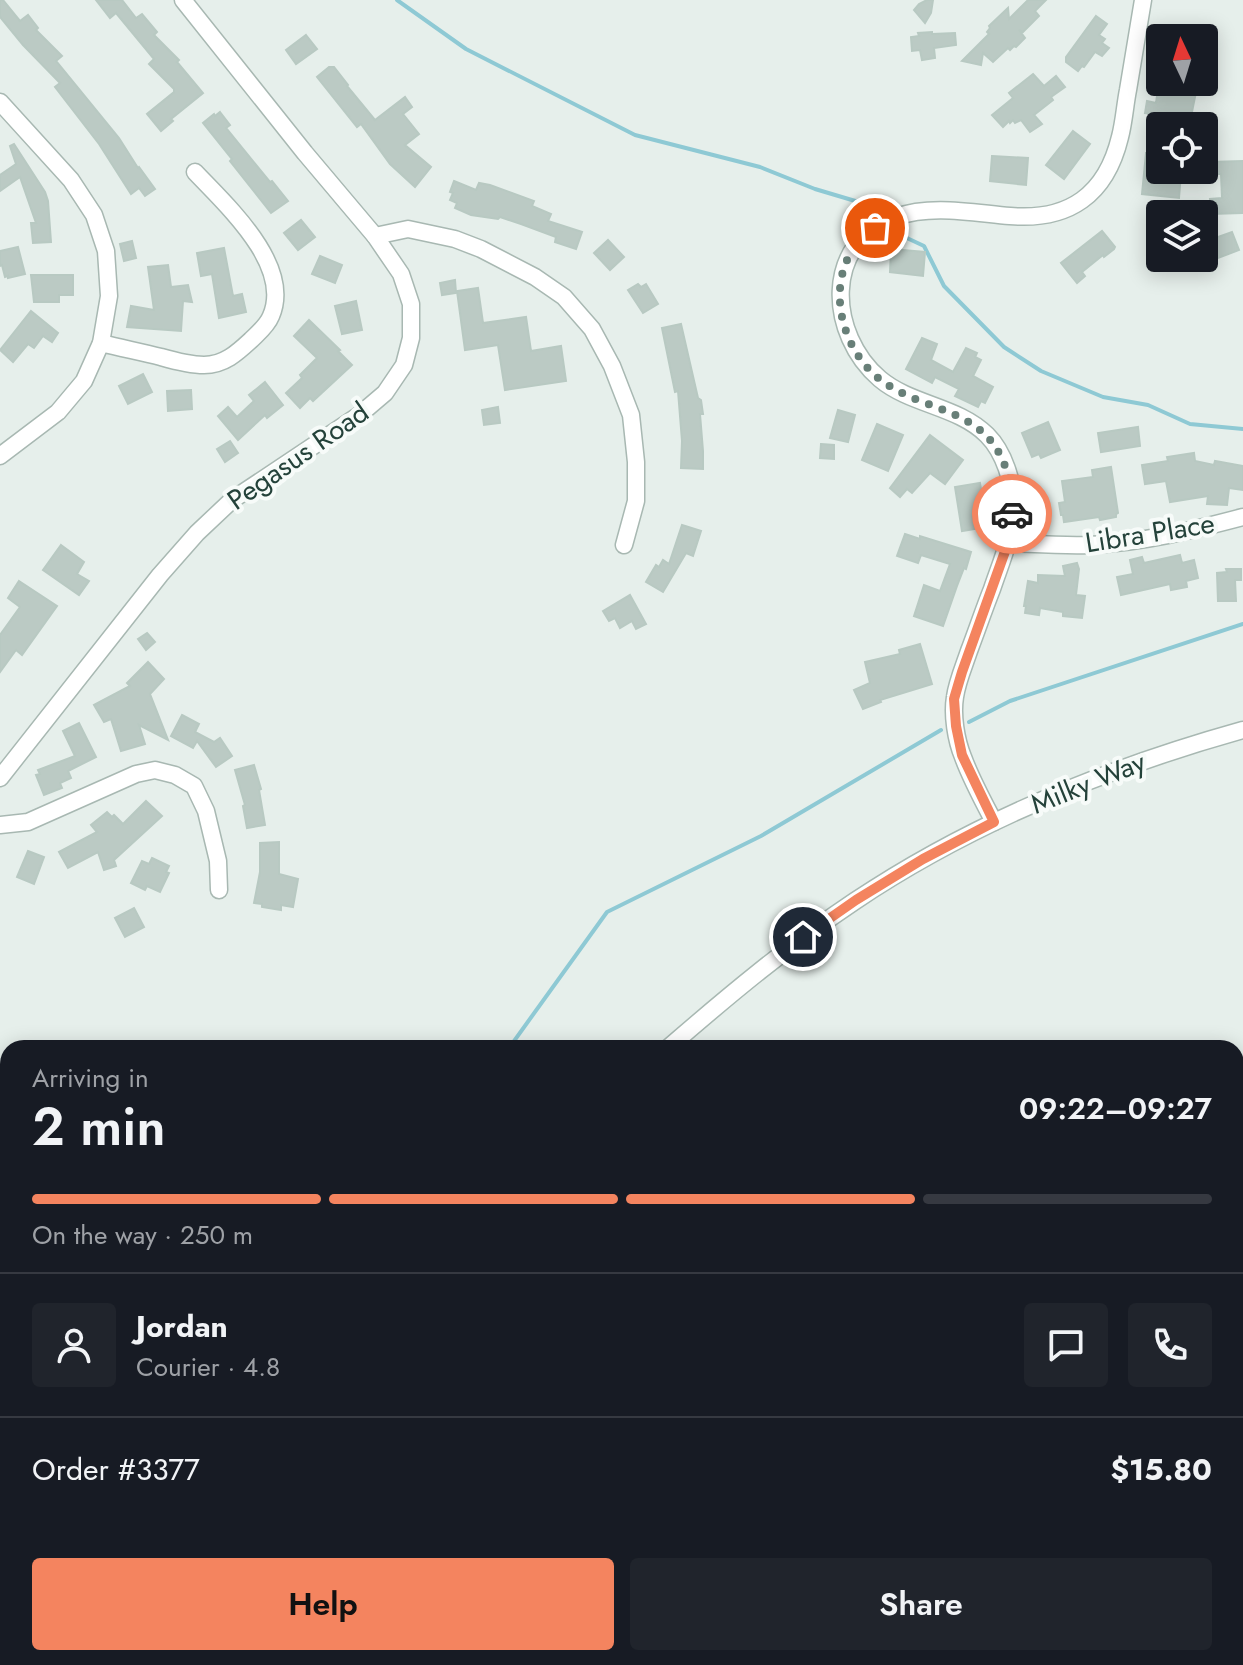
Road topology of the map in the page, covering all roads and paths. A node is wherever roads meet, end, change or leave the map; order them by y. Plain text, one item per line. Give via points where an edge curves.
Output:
1 (183, 0) edge
2 (1143, 0) edge
3 (0, 102) edge
4 (195, 172) dead end
5 (375, 236) junction
6 (101, 343) junction
7 (0, 456) edge
8 (1243, 517) edge
9 (1008, 543) junction
10 (624, 545) dead end
11 (1243, 730) edge
12 (0, 778) edge
13 (994, 822) junction
14 (0, 825) edge
15 (219, 890) dead end
16 (677, 1040) edge

1 - 5 street, Pegasus Road
2 - 9 street via 1120,138 1110,169 1096,188 1051,215 915,212 894,217 860,240 840,284 846,330 866,366 883,382 973,423 989,437 1010,482
3 - 6 street via 71,180 94,215 106,251 109,296
4 - 6 street via 263,252 274,277 271,316 240,350 215,364 182,362
5 - 10 street via 408,229 481,249 564,297 592,329 631,415 636,501
5 - 12 street, Pegasus Road via 401,274 411,304 404,365 385,393 232,500 197,533
6 - 7 street via 84,381 58,412
8 - 9 street, Libra Place via 1134,541
9 - 13 street via 954,699 962,755
11 - 13 street, Milky Way via 1119,768
13 - 16 street, Milky Way via 856,900 737,988
14 - 15 street via 28,822 136,774 155,770 175,775 194,786 206,811

